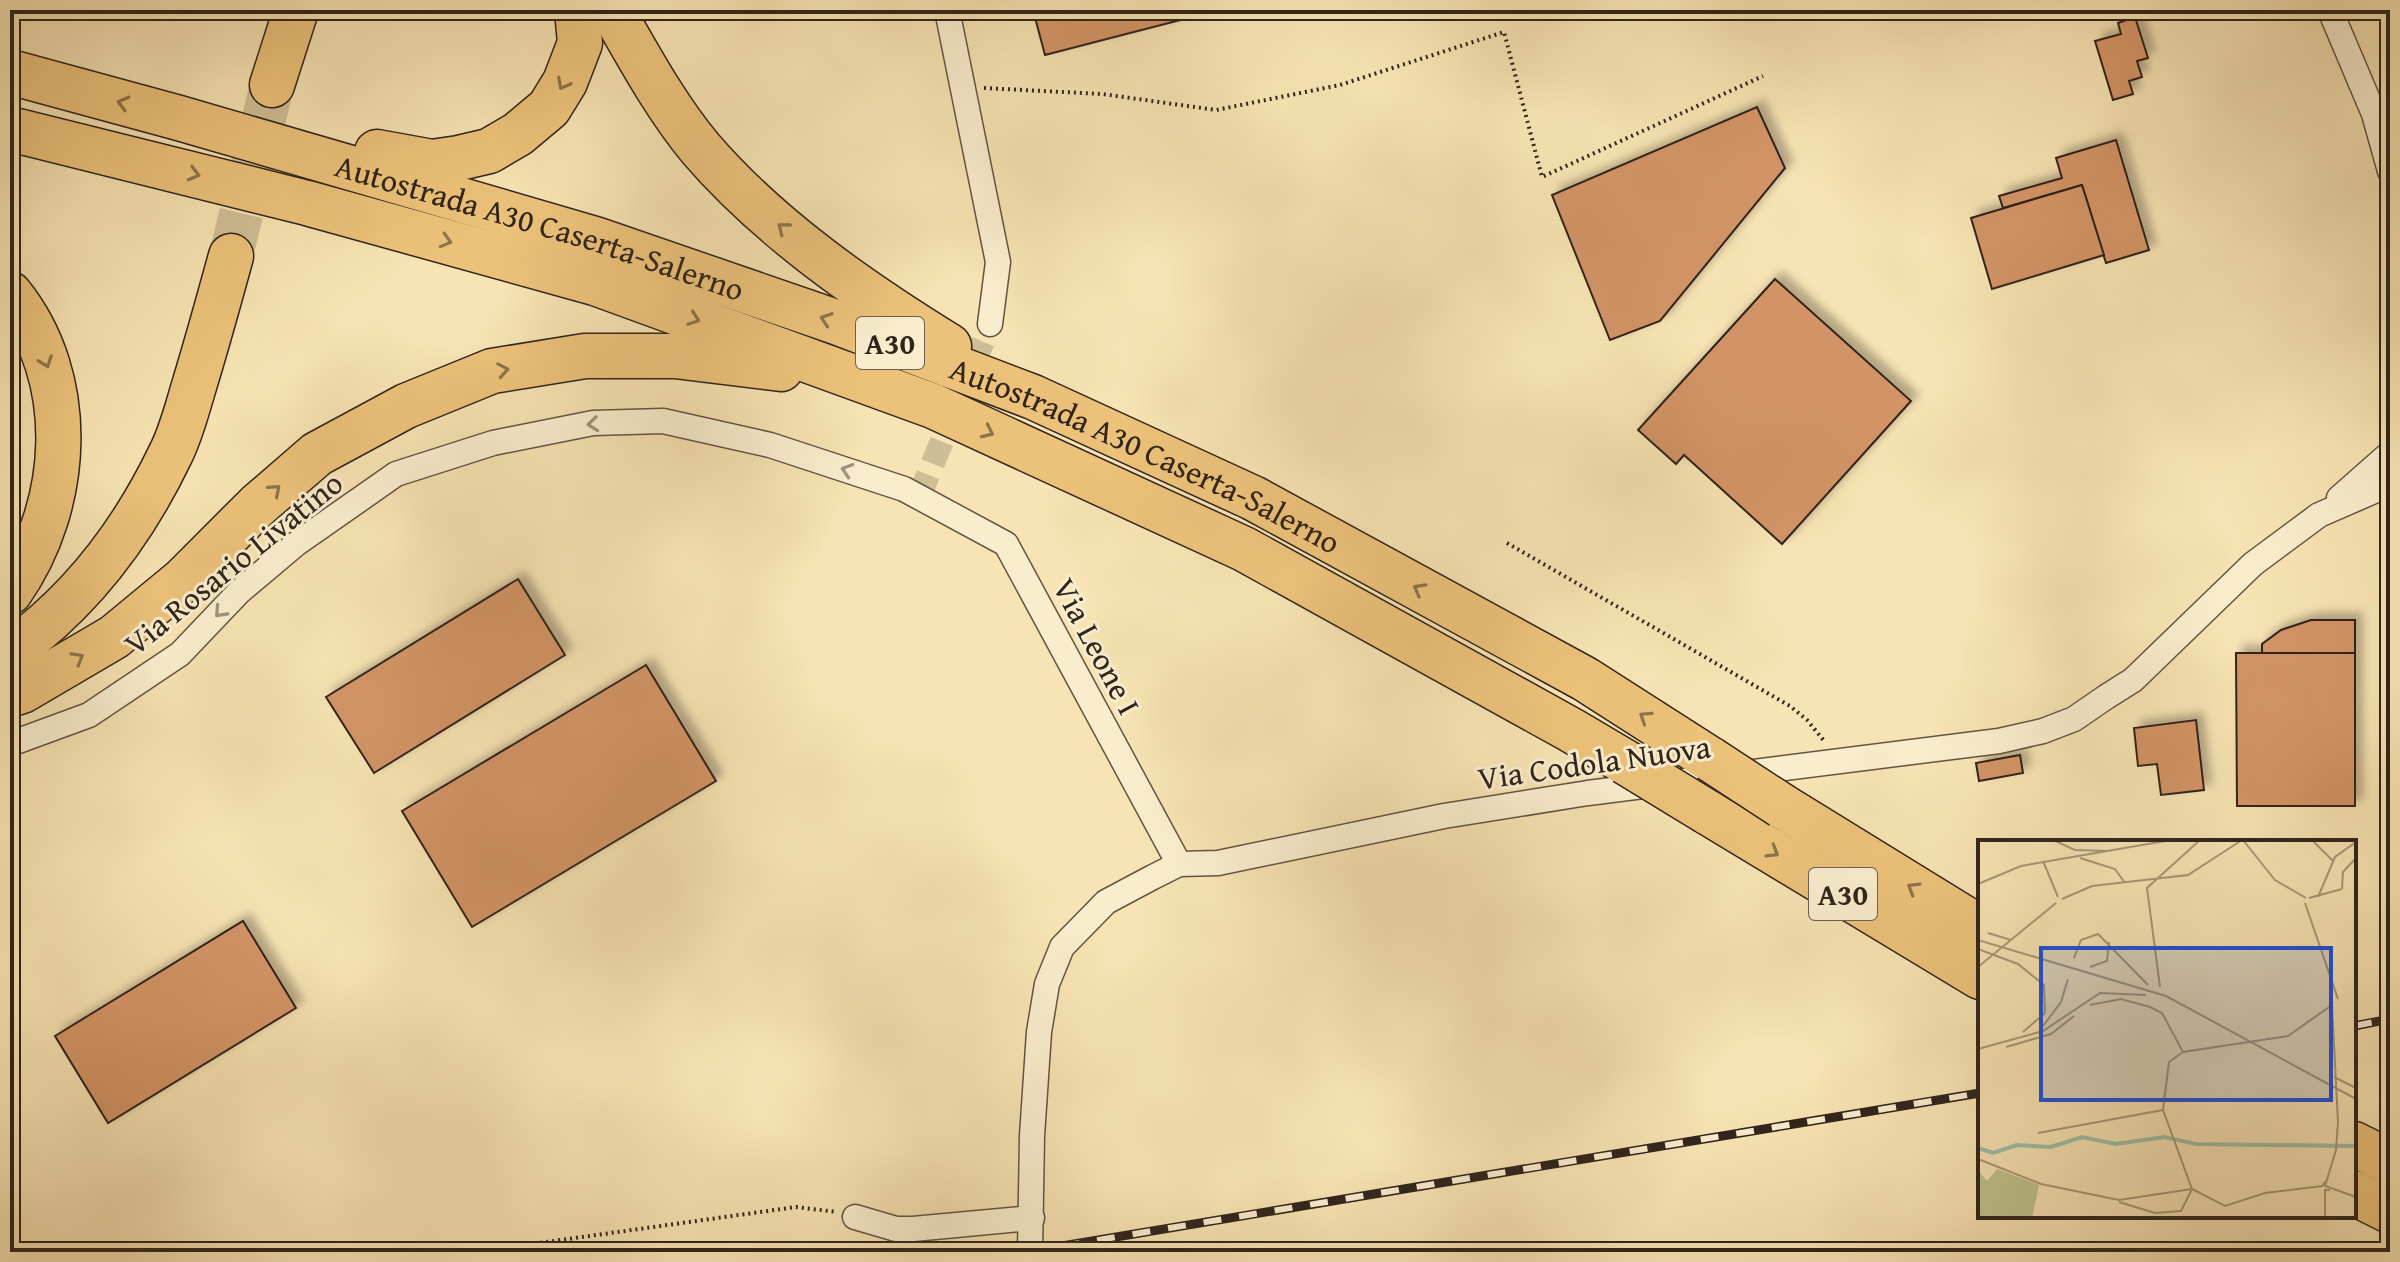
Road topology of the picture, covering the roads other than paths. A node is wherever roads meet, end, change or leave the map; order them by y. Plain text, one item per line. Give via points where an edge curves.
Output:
1 (296, 10) edge
2 (577, 10) edge
3 (612, 10) edge
4 (947, 10) edge
5 (2330, 10) edge
6 (10, 72) edge
7 (272, 85) tunnel mouth
8 (179, 118) junction
9 (10, 129) edge
10 (2390, 171) edge
11 (231, 256) tunnel mouth
12 (10, 294) edge
13 (990, 324) tunnel mouth
14 (1033, 397) junction
15 (933, 406) junction
16 (2390, 453) edge
17 (2390, 484) edge
18 (919, 497) joint
19 (2319, 515) junction
20 (10, 592) edge
21 (10, 652) edge
22 (10, 695) edge
23 (10, 744) edge
24 (1179, 864) junction
25 (1978, 927) edge
26 (1978, 976) edge
27 (2356, 1145) edge
28 (2390, 1162) edge
29 (2356, 1194) edge
30 (2390, 1211) edge
31 (855, 1217) road end
32 (1032, 1218) junction
33 (1030, 1252) edge

1 - 7 highway
2 -> 8 highway via 580,43 549,108 489,151 432,162
14 -> 3 highway via 914,324 747,199 699,146
4 - 13 street via 998,262
5 - 10 street via 2374,114
8 -> 6 highway, Autostrada A30 Caserta-Salerno / A30
14 -> 8 highway, Autostrada A30 Caserta-Salerno / A30 via 595,239
9 -> 15 highway, Autostrada A30 Caserta-Salerno / A30 via 307,203 595,283
11 - 21 highway via 171,453 92,578 49,623
12 -> 20 highway via 26,313 49,365 59,411 59,457 51,501
25 -> 14 highway, Autostrada A30 Caserta-Salerno / A30, bridge via 1585,679 1253,498
22 -> 15 highway via 114,637 317,454 406,406 492,371 585,356 675,356 788,370
15 -> 26 highway, Autostrada A30 Caserta-Salerno / A30, bridge via 1244,549 1625,762
16 - 19 street
17 - 19 street, Via Codola Nuova
18 -> 23 street, Via Rosario Livatino via 770,445 663,421 593,423 493,443 396,474 296,544 239,592 180,654 89,715
18 - 24 street, Via Leone I via 1006,544
19 - 24 street, Via Codola Nuova via 2253,564 2133,680 2074,719 2043,731 1458,813 1218,863
24 - 32 street, Via Codola Nuova via 1106,902 1062,947 1047,984 1039,1032
27 - 28 highway
29 - 30 highway
31 - 32 street via 896,1229
32 - 33 street, Via Codola Nuova

